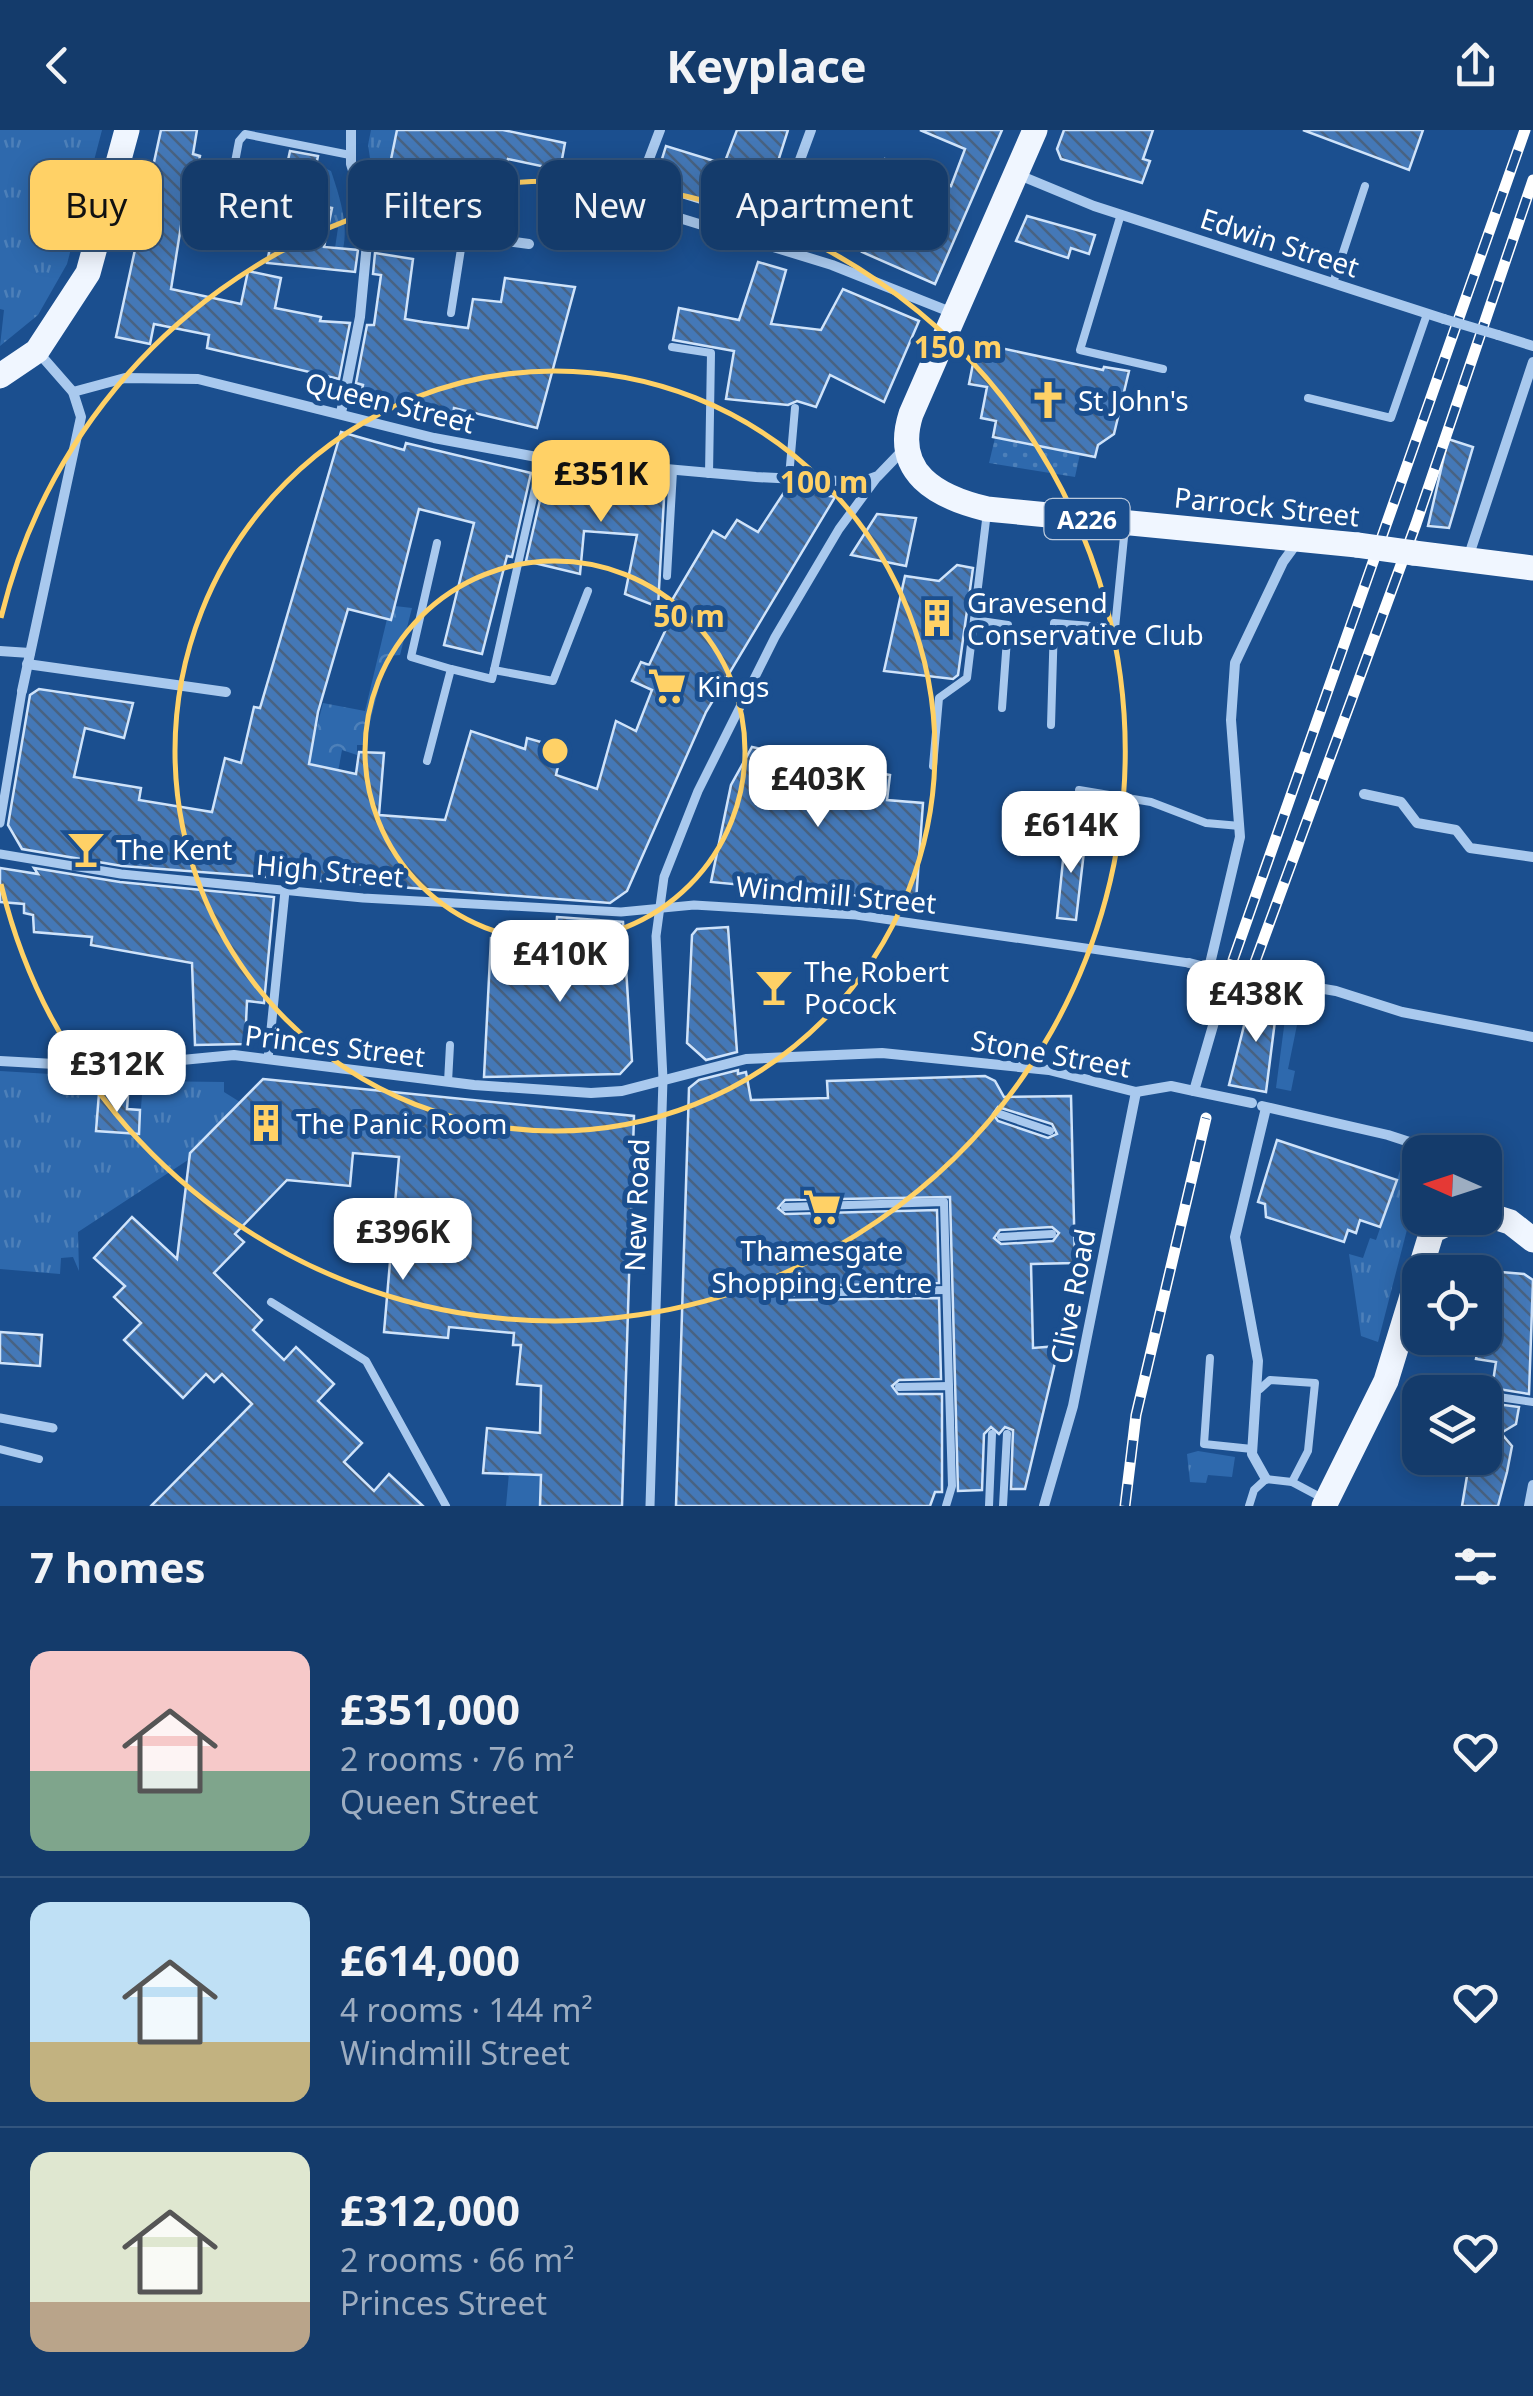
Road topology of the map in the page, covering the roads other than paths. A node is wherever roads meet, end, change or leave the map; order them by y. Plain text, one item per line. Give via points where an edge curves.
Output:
1 (127, 130) edge
2 (351, 130) edge
3 (660, 130) edge
4 (811, 130) edge
5 (1036, 130) edge
6 (350, 156) junction
7 (235, 160) edge
8 (351, 160) edge
9 (649, 160) edge
10 (800, 160) edge
11 (1016, 174) junction
12 (1364, 186) dead end
13 (1122, 214) junction
14 (518, 243) edge
15 (529, 244) dead end
16 (366, 250) edge
17 (461, 250) edge
18 (785, 250) edge
19 (1333, 283) junction
20 (452, 313) dead end
21 (953, 313) junction
22 (1426, 314) junction
23 (1533, 346) edge
24 (672, 347) dead end
25 (38, 351) junction
26 (1533, 362) edge
27 (1163, 369) dead end
28 (0, 376) edge
29 (72, 392) junction
30 (1308, 398) dead end
31 (794, 408) dead end
32 (341, 413) junction
33 (906, 444) junction
34 (542, 458) junction
35 (673, 471) junction
36 (709, 474) junction
37 (878, 476) junction
38 (789, 478) junction
39 (987, 509) junction
40 (1125, 522) junction
41 (1300, 540) junction
42 (437, 543) dead end
43 (1468, 559) junction
44 (1533, 568) edge
45 (667, 576) dead end
46 (588, 591) dead end
47 (974, 620) junction
48 (0, 651) edge
49 (29, 658) junction
50 (451, 669) junction
51 (494, 670) junction
52 (22, 691) joint
53 (226, 692) dead end
54 (1002, 708) dead end
55 (1051, 726) dead end
56 (427, 761) dead end
57 (933, 766) dead end
58 (1079, 790) dead end
59 (1364, 794) dead end
60 (0, 823) edge
61 (1240, 826) junction
62 (0, 854) edge
63 (1533, 857) edge
64 (285, 890) junction
65 (658, 906) junction
66 (1189, 963) joint
67 (1209, 968) junction
68 (1226, 981) junction
69 (1533, 1037) edge
70 (450, 1044) dead end
71 (268, 1058) junction
72 (0, 1062) edge
73 (663, 1080) junction
74 (448, 1082) junction
75 (1194, 1091) junction
76 (1136, 1092) junction
77 (1266, 1108) junction
78 (1000, 1114) dead end
79 (1050, 1131) dead end
80 (1402, 1142) edge
81 (785, 1207) dead end
82 (1502, 1213) edge
83 (1502, 1219) edge
84 (1510, 1222) junction
85 (1052, 1234) dead end
86 (1430, 1235) edge
87 (1001, 1237) dead end
88 (1533, 1240) edge
89 (946, 1290) junction
90 (787, 1294) dead end
91 (270, 1302) dead end
92 (1210, 1358) dead end
93 (950, 1386) junction
94 (900, 1387) dead end
95 (1260, 1388) junction
96 (1502, 1397) edge
97 (1533, 1402) edge
98 (0, 1418) edge
99 (53, 1428) dead end
100 (992, 1434) dead end
101 (1007, 1434) dead end
102 (0, 1448) edge
103 (1252, 1449) junction
104 (39, 1459) dead end
105 (1266, 1480) junction
106 (1292, 1482) junction
107 (1533, 1485) edge
108 (1325, 1503) edge
109 (446, 1506) edge
110 (650, 1506) edge
111 (946, 1506) edge
112 (989, 1506) edge
113 (1004, 1506) edge
114 (1044, 1506) edge
115 (1249, 1506) edge
116 (1530, 1506) edge

1 - 25 main road via 88,273
2 - 6 street
3 - 9 street
4 - 10 street
5 - 11 main road
6 - 7 lane via 245,134
6 - 8 street
11 - 13 street, Edwin Street
11 - 21 main road
12 - 19 lane
13 - 19 street, Edwin Street
13 - 27 lane via 1080,350
14 - 15 street
16 - 32 street
17 - 20 lane
18 - 21 street
19 - 22 street, Edwin Street
21 - 33 main road via 911,414
22 - 23 street, Edwin Street, bridge
22 - 30 lane via 1391,418
24 - 36 lane via 710,353
25 - 28 main road
25 - 29 street
26 - 43 street
29 - 32 street, Queen Street via 124,378 171,377 240,386
29 - 49 street via 80,417
31 - 38 lane
32 - 34 street, Queen Street
33 - 37 street
33 - 39 main road, Parrock Street / A226 via 923,483
34 - 35 street, Queen Street
34 - 51 lane
35 - 36 street, Queen Street
35 - 45 lane
36 - 38 street, Queen Street
37 - 38 street, Queen Street via 854,483
37 - 65 street, New Road via 775,637 698,791
39 - 40 main road, Parrock Street / A226
39 - 47 lane
40 - 41 main road, Parrock Street / A226
40 - 55 lane via 1115,628 1054,623
41 - 43 main road, Parrock Street / A226, bridge
41 - 61 street via 1236,663 1231,720
42 - 50 lane via 411,657
43 - 44 main road, Parrock Street / A226
46 - 51 lane via 553,681
47 - 54 lane via 1008,625
47 - 57 lane via 967,678 939,698
48 - 49 street
49 - 52 street
49 - 53 street
50 - 51 lane via 492,679
50 - 56 lane
52 - 60 street
58 - 61 lane
59 - 63 street via 1400,801 1417,823 1454,829 1470,848
61 - 67 street
62 - 64 street, High Street
64 - 65 street, High Street via 621,912
64 - 71 street
65 - 66 street, Windmill Street via 889,919
65 - 73 street, New Road
66 - 67 street, Windmill Street
67 - 68 street, Windmill Street
68 - 69 street, bridge via 1248,974
68 - 75 street
70 - 74 lane
71 - 72 street, Princes Street via 200,1056 109,1068
71 - 74 street, Princes Street
73 - 74 street, Princes Street via 590,1093
73 - 76 street, Stone Street via 746,1059 882,1053 1048,1070
73 - 110 street, New Road
75 - 76 street, Stone Street via 1170,1086
75 - 77 street, Stone Street, bridge
76 - 114 street, Clive Road via 1073,1406
77 - 80 street, Stone Street
77 - 95 street via 1234,1237
78 - 79 lane
81 - 89 lane via 944,1202
82 - 84 street
83 - 84 main road
84 - 88 main road
85 - 87 lane
86 - 108 main road via 1386,1381
89 - 90 lane
89 - 93 lane
91 - 109 lane via 366,1361
92 - 103 lane via 1204,1444
93 - 94 lane
93 - 111 lane via 952,1486
95 - 103 street
95 - 106 lane via 1270,1380 1316,1383 1308,1451
96 - 97 lane
98 - 99 street
100 - 112 lane
101 - 113 lane
102 - 104 lane
103 - 105 street
105 - 106 lane
105 - 115 lane
106 - 108 lane
107 - 116 street

